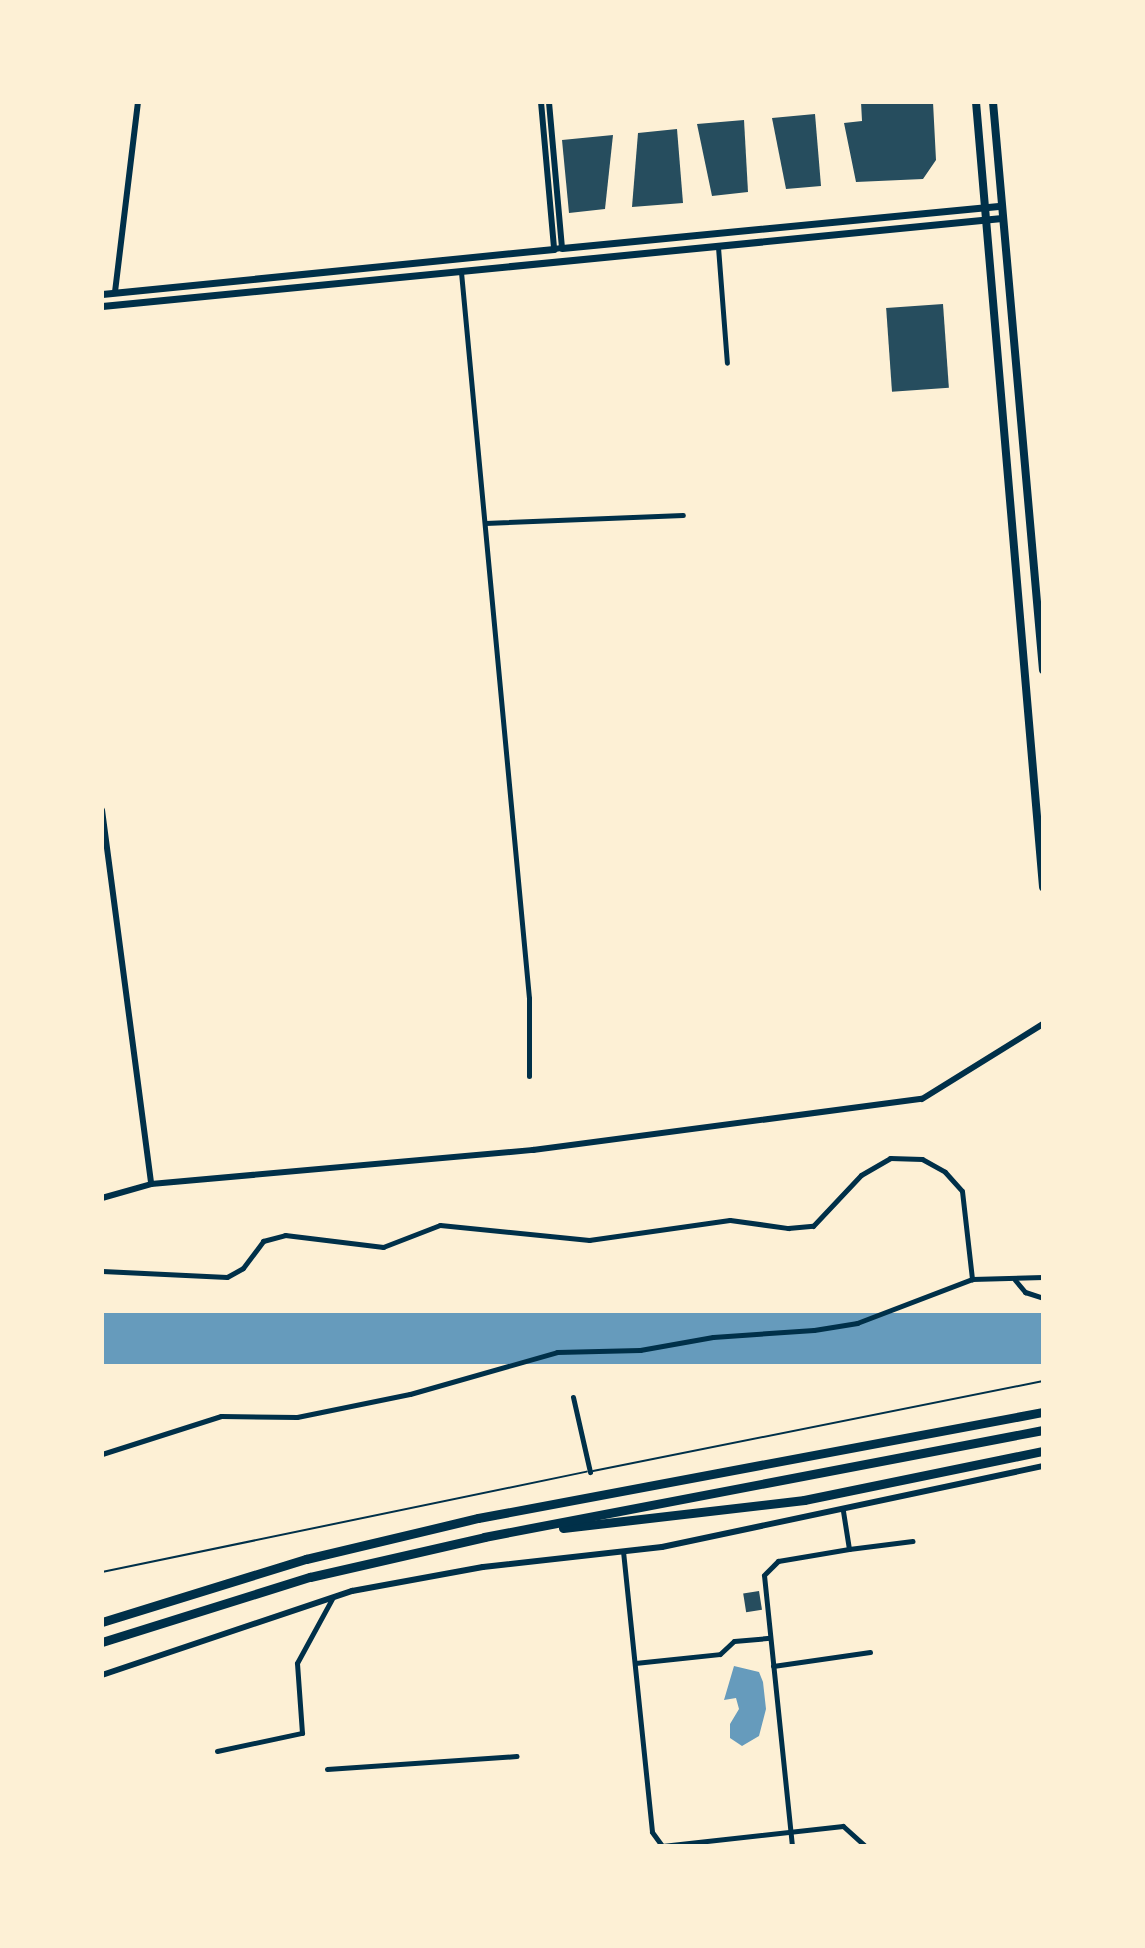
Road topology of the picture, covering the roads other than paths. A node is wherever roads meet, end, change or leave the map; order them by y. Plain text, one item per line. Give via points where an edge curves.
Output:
1 (138, 102) edge
2 (541, 102) edge
3 (549, 102) edge
4 (976, 102) edge
5 (993, 102) edge
6 (1001, 206) junction
7 (984, 207) junction
8 (1002, 218) junction
9 (985, 219) junction
10 (718, 247) junction
11 (558, 248) junction
12 (461, 272) junction
13 (115, 292) junction
14 (102, 294) edge
15 (102, 306) edge
16 (727, 363) dead end
17 (683, 515) dead end
18 (485, 523) junction
19 (1043, 670) edge
20 (102, 813) edge
21 (1043, 887) edge
22 (1043, 1024) edge
23 (529, 1076) dead end
24 (151, 1184) junction
25 (102, 1198) edge
26 (102, 1271) edge
27 (1043, 1277) edge
28 (972, 1279) junction
29 (1014, 1279) junction
30 (1043, 1298) edge
31 (1043, 1381) edge
32 (573, 1397) dead end
33 (1043, 1412) edge
34 (1043, 1430) edge
35 (1043, 1451) edge
36 (102, 1454) edge
37 (1043, 1466) edge
38 (590, 1472) junction
39 (843, 1510) junction
40 (484, 1537) junction
41 (913, 1541) dead end
42 (849, 1549) junction
43 (623, 1551) junction
44 (102, 1572) edge
45 (333, 1596) junction
46 (102, 1622) edge
47 (770, 1638) junction
48 (102, 1642) edge
49 (870, 1652) dead end
50 (635, 1663) junction
51 (773, 1666) junction
52 (102, 1675) edge
53 (217, 1751) dead end
54 (517, 1756) dead end
55 (327, 1769) dead end
56 (791, 1832) junction
57 (662, 1846) edge
58 (792, 1846) edge
59 (865, 1846) edge
60 (899, 1846) edge
61 (940, 1846) edge

1 - 13 street
2 - 11 street
3 - 11 street
4 - 7 main road
5 - 6 main road
6 - 7 main road
6 - 8 main road
7 - 9 main road
7 - 11 main road
8 - 9 main road
8 - 19 main road
9 - 10 main road
9 - 21 main road
10 - 12 main road
10 - 16 street
11 - 13 main road
12 - 15 main road
12 - 18 street
13 - 14 main road
17 - 18 street
18 - 23 street via 529,998
20 - 24 street
22 - 24 street via 922,1099 533,1150
24 - 25 street
26 - 28 street via 227,1277 243,1268 263,1241 285,1235 383,1247 440,1225 589,1240 730,1220 813,1226 861,1175 890,1158 922,1159 945,1172 962,1191
27 - 29 street
28 - 29 street
28 - 36 street via 857,1323 640,1350 557,1352 410,1394 297,1417 221,1416
29 - 30 street via 1025,1292
31 - 38 lane
32 - 38 street
33 - 46 highway via 478,1518 306,1559
34 - 40 highway
35 - 40 highway via 804,1500
37 - 39 street
38 - 44 lane
39 - 42 street
39 - 43 street
40 - 48 highway via 310,1577
41 - 42 street
42 - 47 street via 778,1561 764,1575
43 - 45 street via 483,1567
43 - 50 street
45 - 52 street
45 - 53 street via 297,1663 302,1733
47 - 50 street via 734,1641 720,1654
47 - 51 street
49 - 51 street
50 - 57 street via 652,1832
51 - 56 street
54 - 55 street
56 - 57 street
56 - 58 street
56 - 59 street via 843,1826
60 - 61 street

